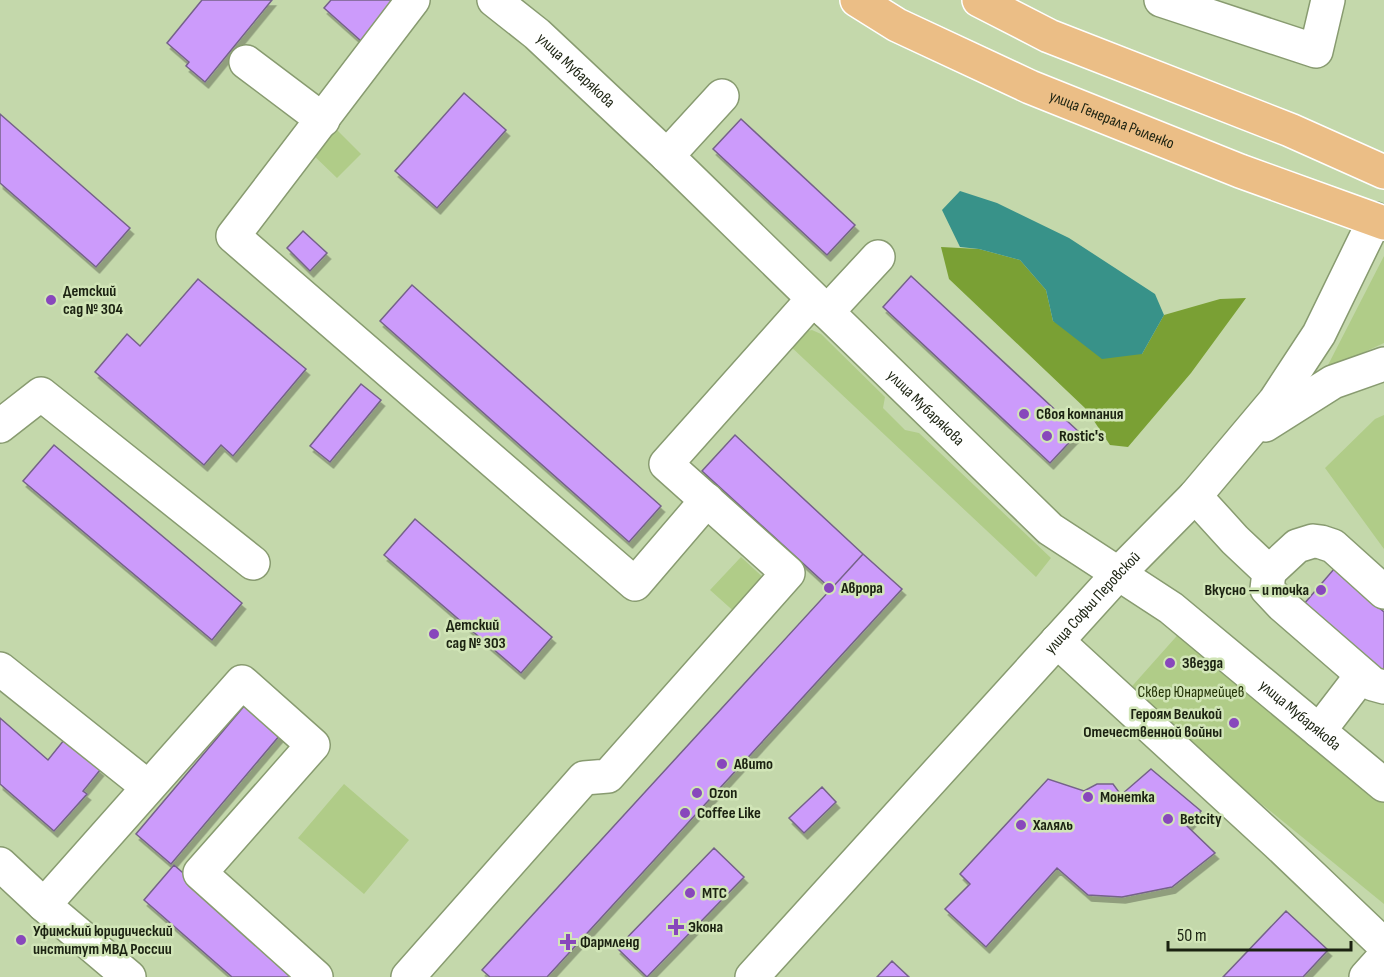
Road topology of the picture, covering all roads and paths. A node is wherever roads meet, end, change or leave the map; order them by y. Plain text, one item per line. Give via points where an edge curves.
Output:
1 (413, 0) edge
2 (494, 0) edge
3 (857, 0) edge
4 (980, 0) edge
5 (1161, 0) edge
6 (1328, 0) edge
7 (246, 62) dead end
8 (722, 96) dead end
9 (323, 120) junction
10 (667, 156) junction
11 (1384, 172) edge
12 (1381, 213) edge
13 (878, 257) dead end
14 (820, 306) junction
15 (1384, 364) edge
16 (0, 426) edge
17 (1244, 438) junction
18 (1195, 496) junction
19 (707, 500) junction
20 (253, 563) dead end
21 (1269, 572) junction
22 (1119, 573) junction
23 (1384, 592) edge
24 (1057, 641) junction
25 (0, 669) edge
26 (1373, 681) edge
27 (1319, 731) junction
28 (1384, 785) edge
29 (148, 787) junction
30 (0, 864) edge
31 (44, 905) junction
32 (1384, 945) edge
33 (1384, 957) edge
34 (129, 977) edge
35 (316, 977) edge
36 (408, 977) edge
37 (752, 977) edge
38 (1366, 977) edge

1 - 9 street
2 - 10 street, улица Мубарякова via 537,34
3 - 12 main road, улица Генерала Рыленко via 897,26 1030,87 1240,171
4 - 11 main road via 1048,36 1290,130
5 - 6 street via 1316,51
7 - 9 street
8 - 10 street
9 - 19 street via 233,237 635,584
10 - 14 street, улица Мубарякова
12 - 17 street, улица Софьи Перовской via 1319,334 1275,401
13 - 14 street
14 - 19 street via 666,464
14 - 22 street, улица Мубарякова via 1050,529
15 - 17 street via 1333,382
16 - 20 street via 41,394
17 - 18 street, улица Софьи Перовской
18 - 21 street
18 - 22 street, улица Софьи Перовской
19 - 36 street via 788,573 608,776 584,778
21 - 23 street via 1297,546 1313,541 1333,546
21 - 26 street via 1268,589 1282,605
22 - 24 street, улица Софьи Перовской
22 - 27 street, улица Мубарякова via 1171,608
24 - 32 street
24 - 37 street, улица Софьи Перовской
25 - 29 street
26 - 27 street
27 - 28 street, улица Мубарякова
29 - 31 street
29 - 35 street via 242,682 313,745 200,873
30 - 31 street
31 - 34 street
33 - 38 street

